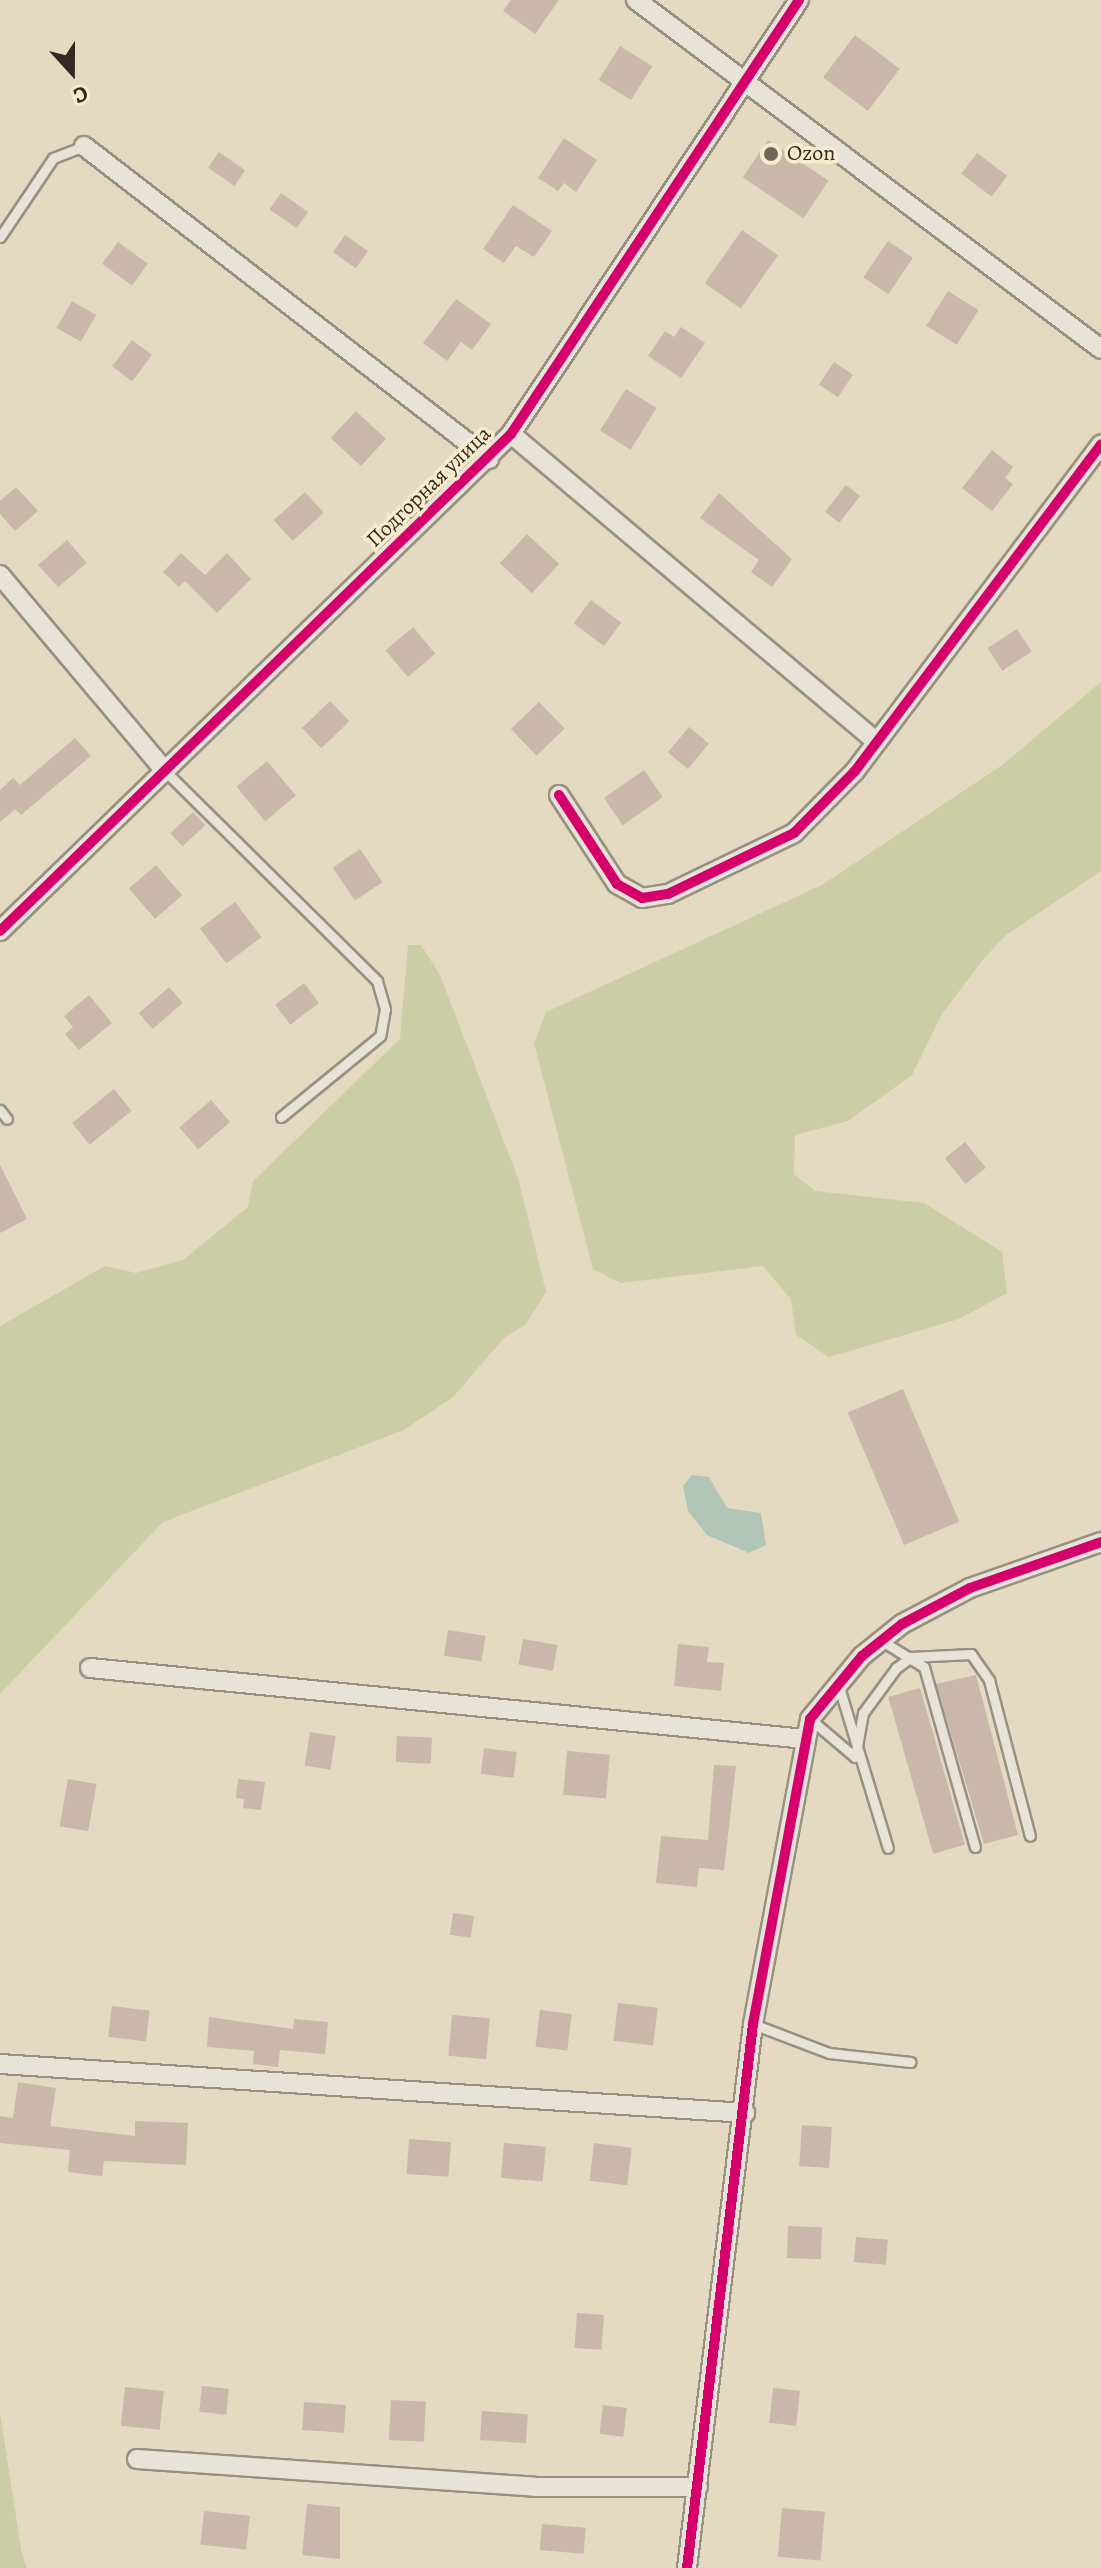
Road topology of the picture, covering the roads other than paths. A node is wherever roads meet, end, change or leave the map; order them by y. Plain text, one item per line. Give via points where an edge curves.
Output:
1 (636, 0) edge
2 (799, 0) edge
3 (745, 81) junction
4 (84, 146) joint
5 (0, 237) edge
6 (1101, 349) edge
7 (511, 434) junction
8 (1101, 444) edge
9 (489, 459) junction
10 (0, 575) edge
11 (877, 742) junction
12 (164, 770) junction
13 (559, 795) dead end
14 (0, 931) edge
15 (0, 1110) edge
16 (281, 1117) dead end
17 (7, 1119) dead end
18 (1101, 1542) edge
19 (881, 1641) junction
20 (911, 1657) junction
21 (90, 1668) dead end
22 (838, 1682) junction
23 (810, 1719) junction
24 (805, 1739) junction
25 (855, 1757) junction
26 (1030, 1836) dead end
27 (975, 1847) dead end
28 (888, 1848) dead end
29 (753, 2024) junction
30 (911, 2062) dead end
31 (0, 2064) edge
32 (745, 2113) junction
33 (137, 2459) dead end
34 (698, 2487) junction
35 (687, 2568) edge

1 - 3 street
2 - 3 street, Подгорная улица
3 - 6 street
3 - 7 street, Подгорная улица
4 - 5 lane via 53,158
4 - 9 street
7 - 9 street, Подгорная улица
7 - 11 street
8 - 11 street
9 - 12 street, Подгорная улица
10 - 12 street
11 - 13 street via 794,833 668,894 627,895
12 - 14 street, Подгорная улица
12 - 16 lane via 377,981 385,1009 380,1036
15 - 17 lane
18 - 19 street via 970,1588
19 - 20 lane
19 - 22 street
20 - 25 lane via 863,1713
20 - 26 lane via 953,1651 979,1661
20 - 27 lane via 930,1682
21 - 24 street
22 - 23 street
22 - 25 lane
23 - 24 street
23 - 25 lane
24 - 29 street
25 - 28 lane
29 - 30 lane via 829,2053
29 - 32 street
31 - 32 street
32 - 34 street
33 - 34 street via 535,2487
34 - 35 street

